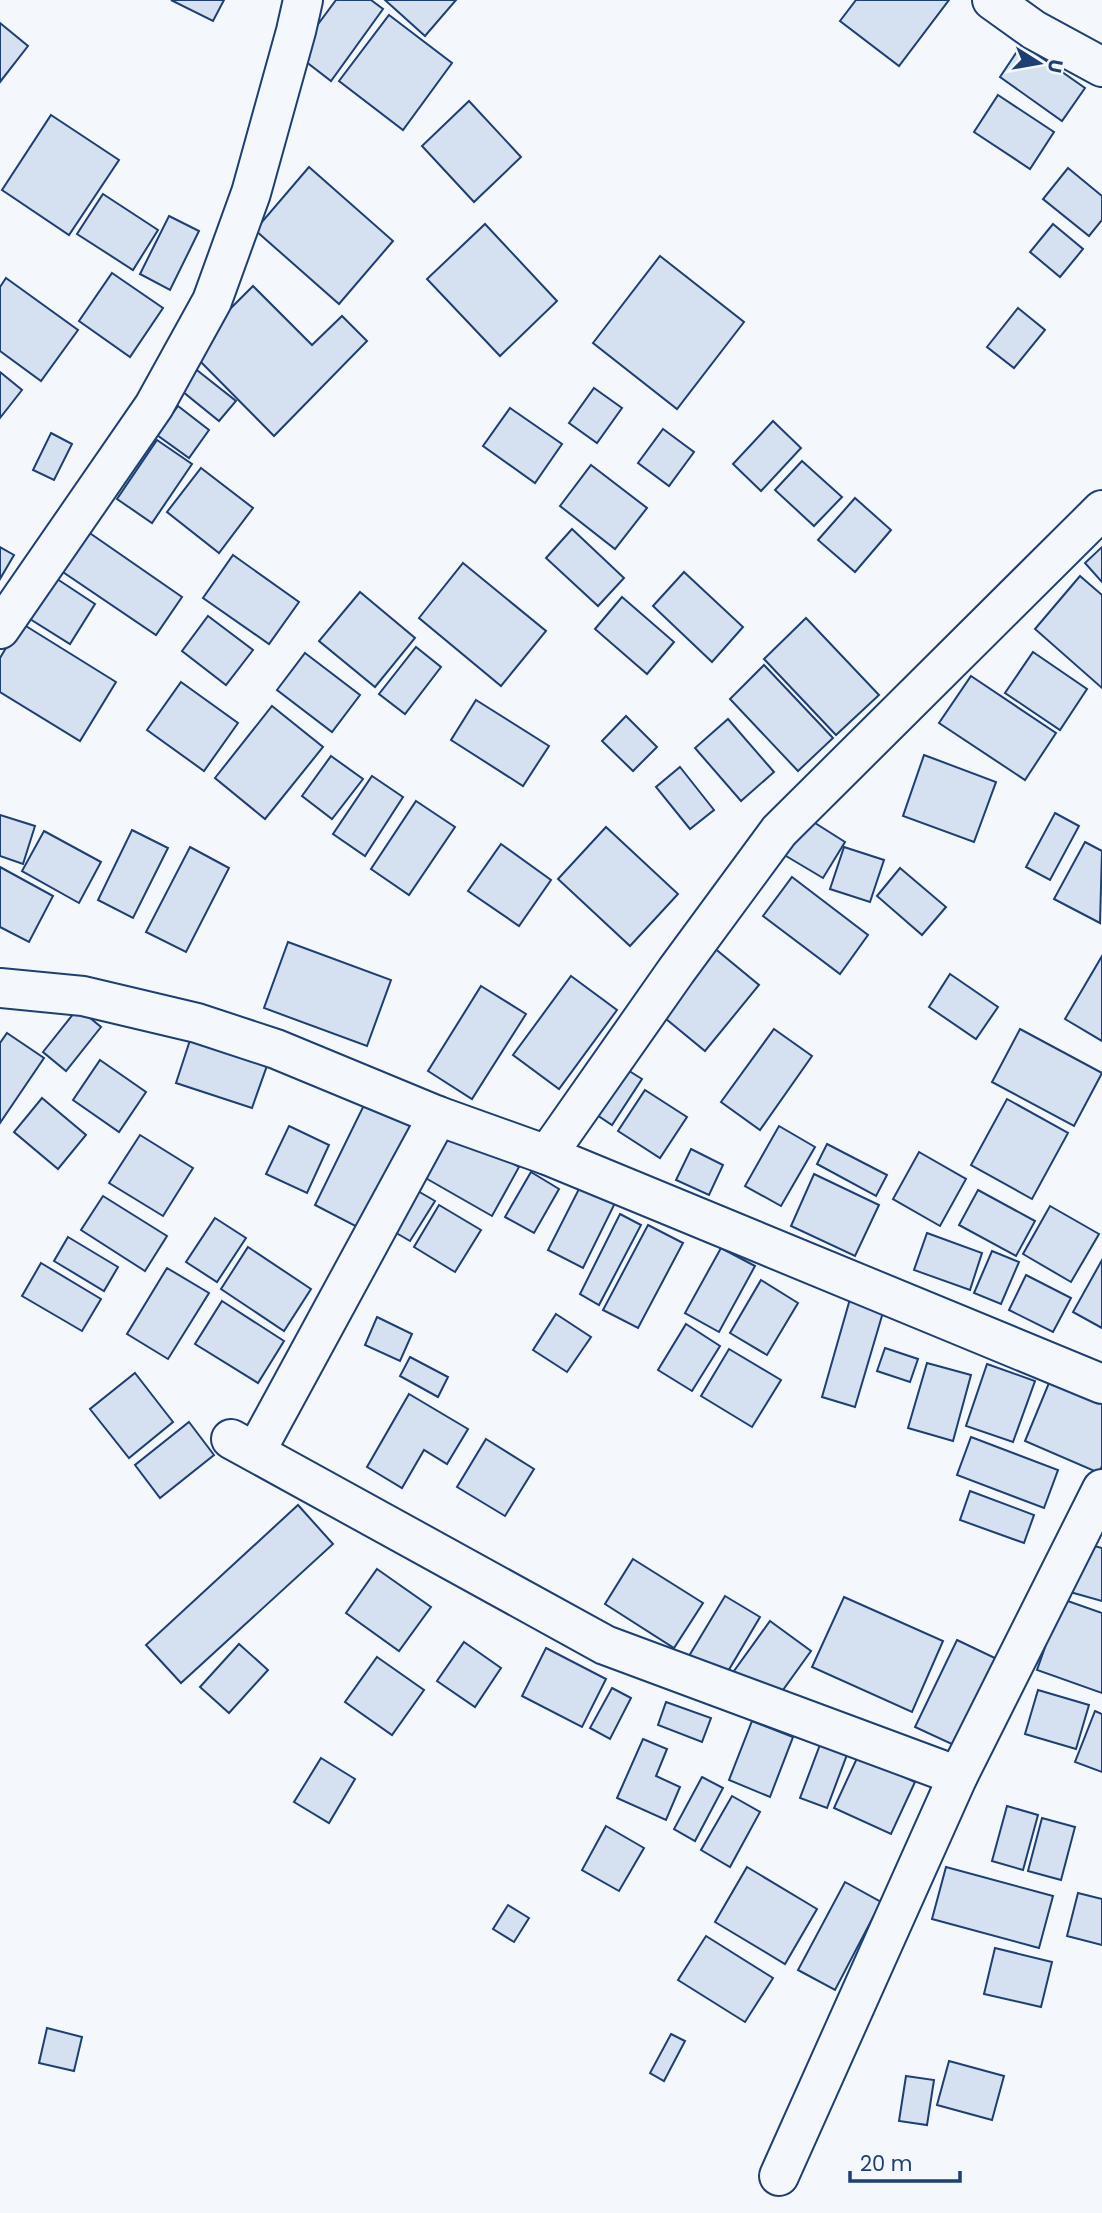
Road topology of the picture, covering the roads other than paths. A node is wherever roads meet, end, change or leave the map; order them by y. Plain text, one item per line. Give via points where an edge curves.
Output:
1 (303, 0) edge
2 (992, 0) edge
3 (1102, 67) edge
4 (1102, 510) edge
5 (0, 629) edge
6 (0, 988) edge
7 (438, 1116) junction
8 (547, 1155) junction
9 (1102, 1384) edge
10 (1102, 1489) edge
11 (958, 1776) junction
12 (779, 2176) dead end

1 - 5 street via 251,193 212,301 154,406
2 - 3 street via 1034,30
4 - 8 street via 779,831
6 - 7 street via 83,996 197,1023 276,1049
7 - 8 street
7 - 11 street via 243,1445 605,1644
8 - 9 street
10 - 11 street
11 - 12 street

